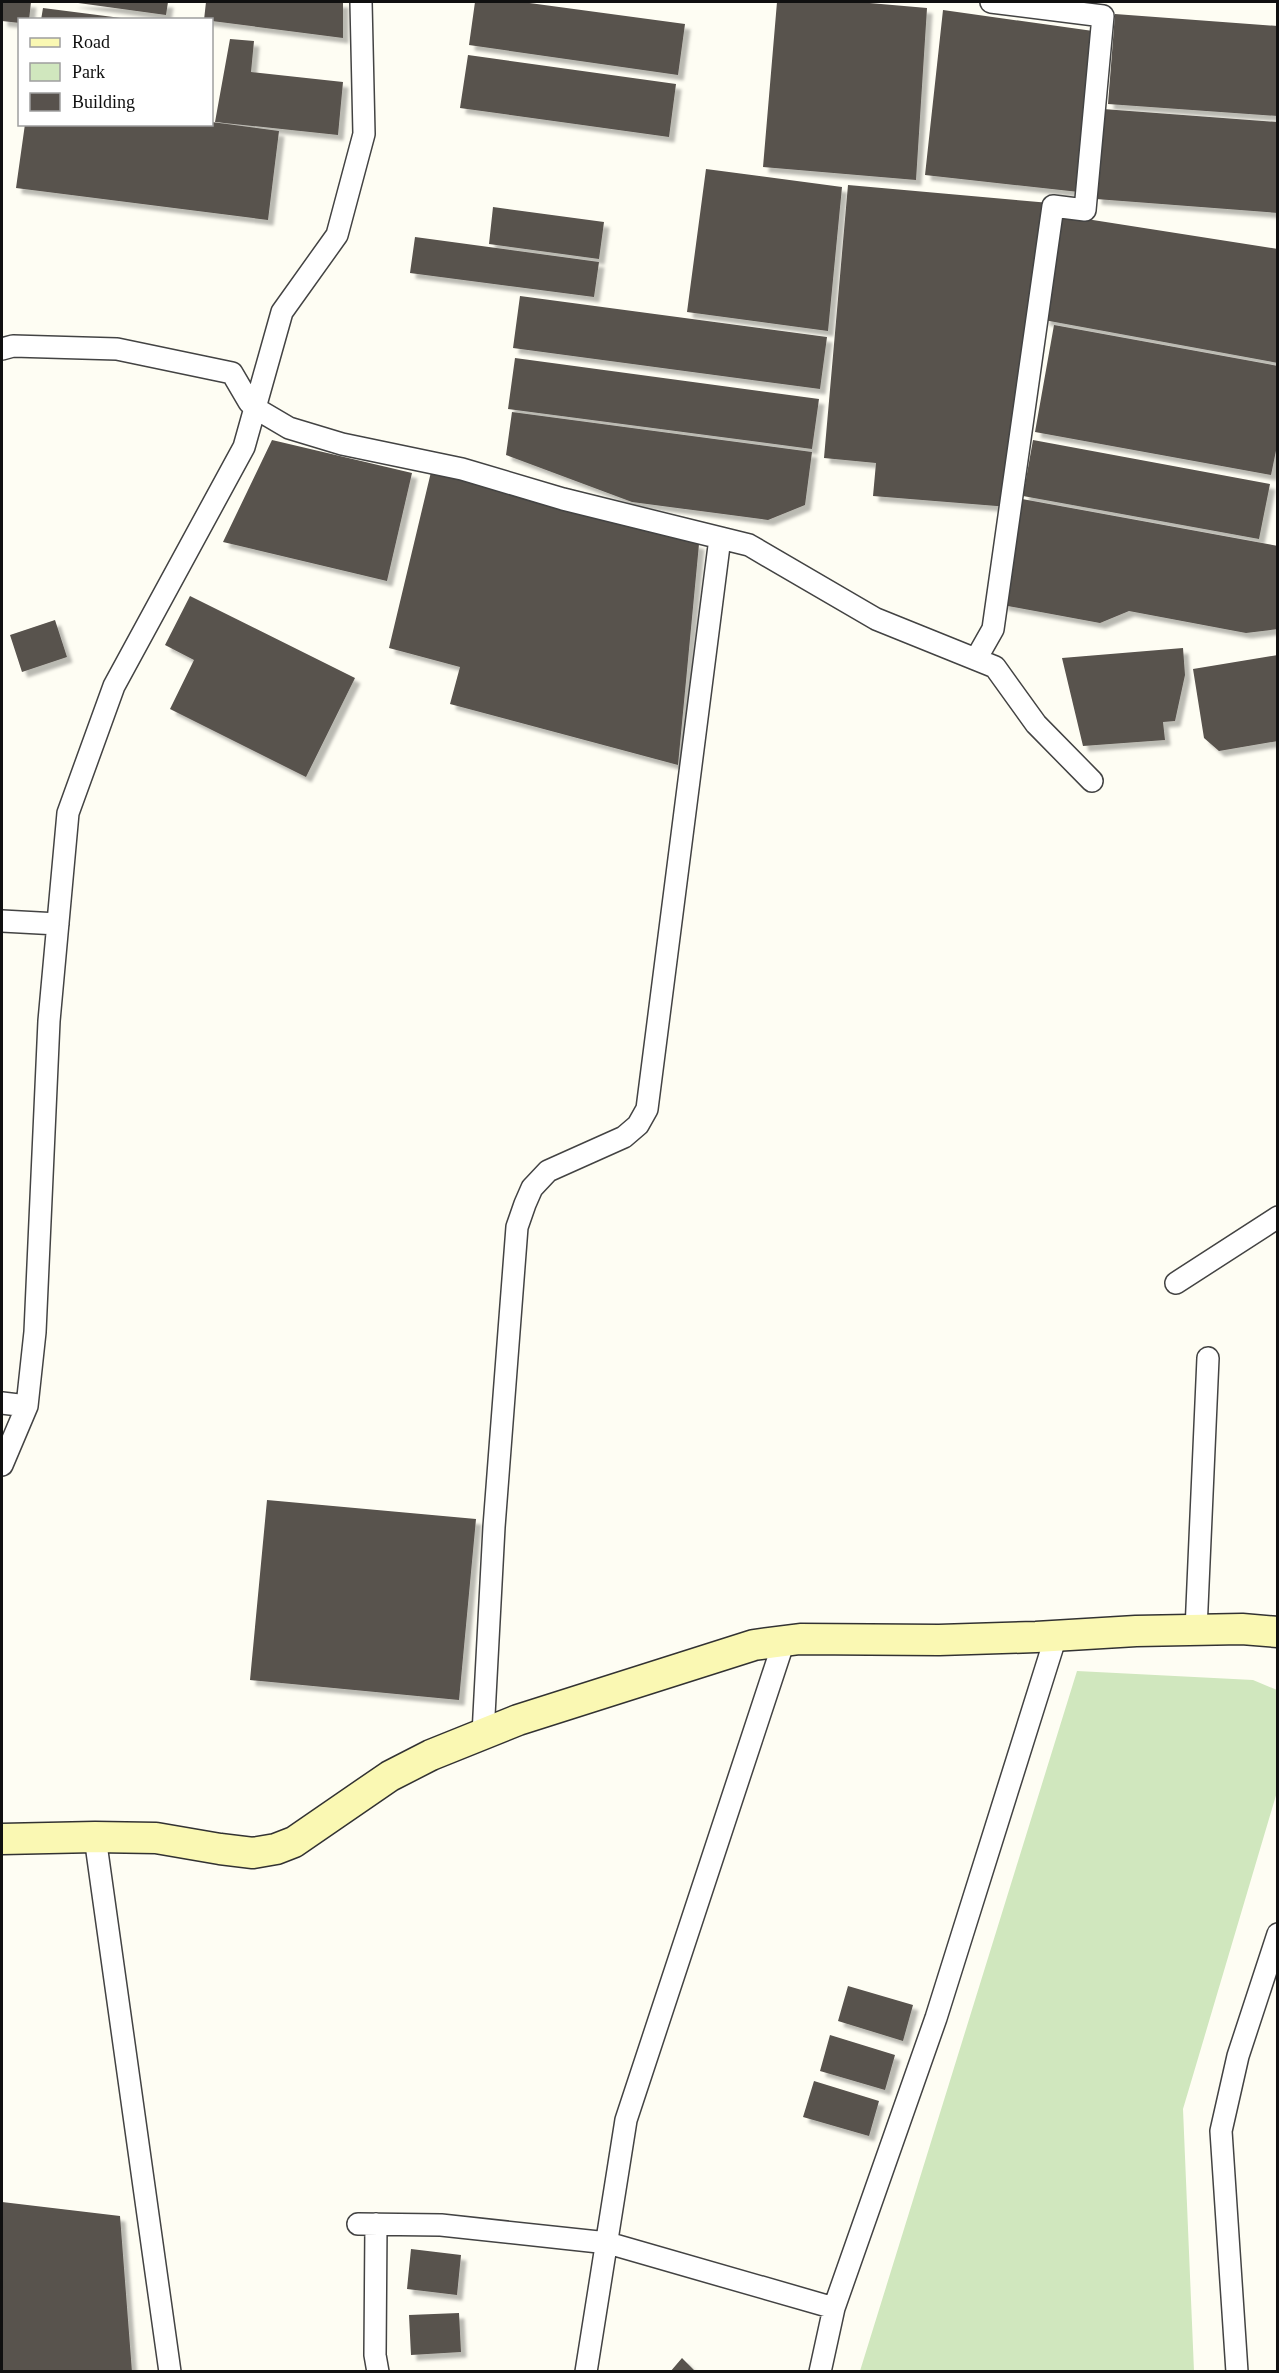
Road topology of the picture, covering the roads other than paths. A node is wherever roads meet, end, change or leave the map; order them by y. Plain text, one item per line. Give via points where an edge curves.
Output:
1 (361, 2) edge
2 (991, 2) edge
3 (2, 349) edge
4 (255, 408) junction
5 (720, 538) junction
6 (976, 659) junction
7 (1092, 781) dead end
8 (2, 921) edge
9 (58, 924) junction
10 (1278, 1217) edge
11 (1176, 1282) dead end
12 (1208, 1358) dead end
13 (2, 1403) edge
14 (27, 1406) junction
15 (2, 1465) edge
16 (1196, 1630) junction
17 (1278, 1632) edge
18 (1056, 1636) junction
19 (784, 1641) junction
20 (483, 1734) junction
21 (94, 1837) junction
22 (2, 1839) edge
23 (1278, 1934) edge
24 (608, 2243) junction
25 (834, 2308) junction
26 (170, 2372) edge
27 (378, 2372) edge
28 (586, 2372) edge
29 (820, 2372) edge
30 (1237, 2372) edge

1 - 4 street via 364,134 337,235 282,312
2 - 6 street via 1103,16 1086,210 1053,206 993,629
3 - 4 street via 117,349 232,373
4 - 5 street via 289,428 342,444 462,469
4 - 9 street via 244,447 114,686 68,813
5 - 6 street via 749,545 876,619
5 - 20 street via 647,1109 638,1125 624,1137 548,1171 532,1188 517,1227
6 - 7 street via 995,667 1036,724
8 - 9 street
9 - 14 street via 49,1021 35,1332
10 - 11 street
12 - 16 street
13 - 14 street
14 - 15 street
16 - 17 street
16 - 18 street
18 - 19 street
18 - 25 street via 936,2018
19 - 20 street via 754,1645 693,1663
19 - 24 street via 626,2120
20 - 21 street via 390,1776 294,1842 276,1849 220,1850 156,1838
21 - 22 street
21 - 26 street
23 - 30 street via 1238,2056 1221,2131
24 - 25 street
24 - 27 street via 441,2225 367,2224
24 - 28 street
25 - 29 street

